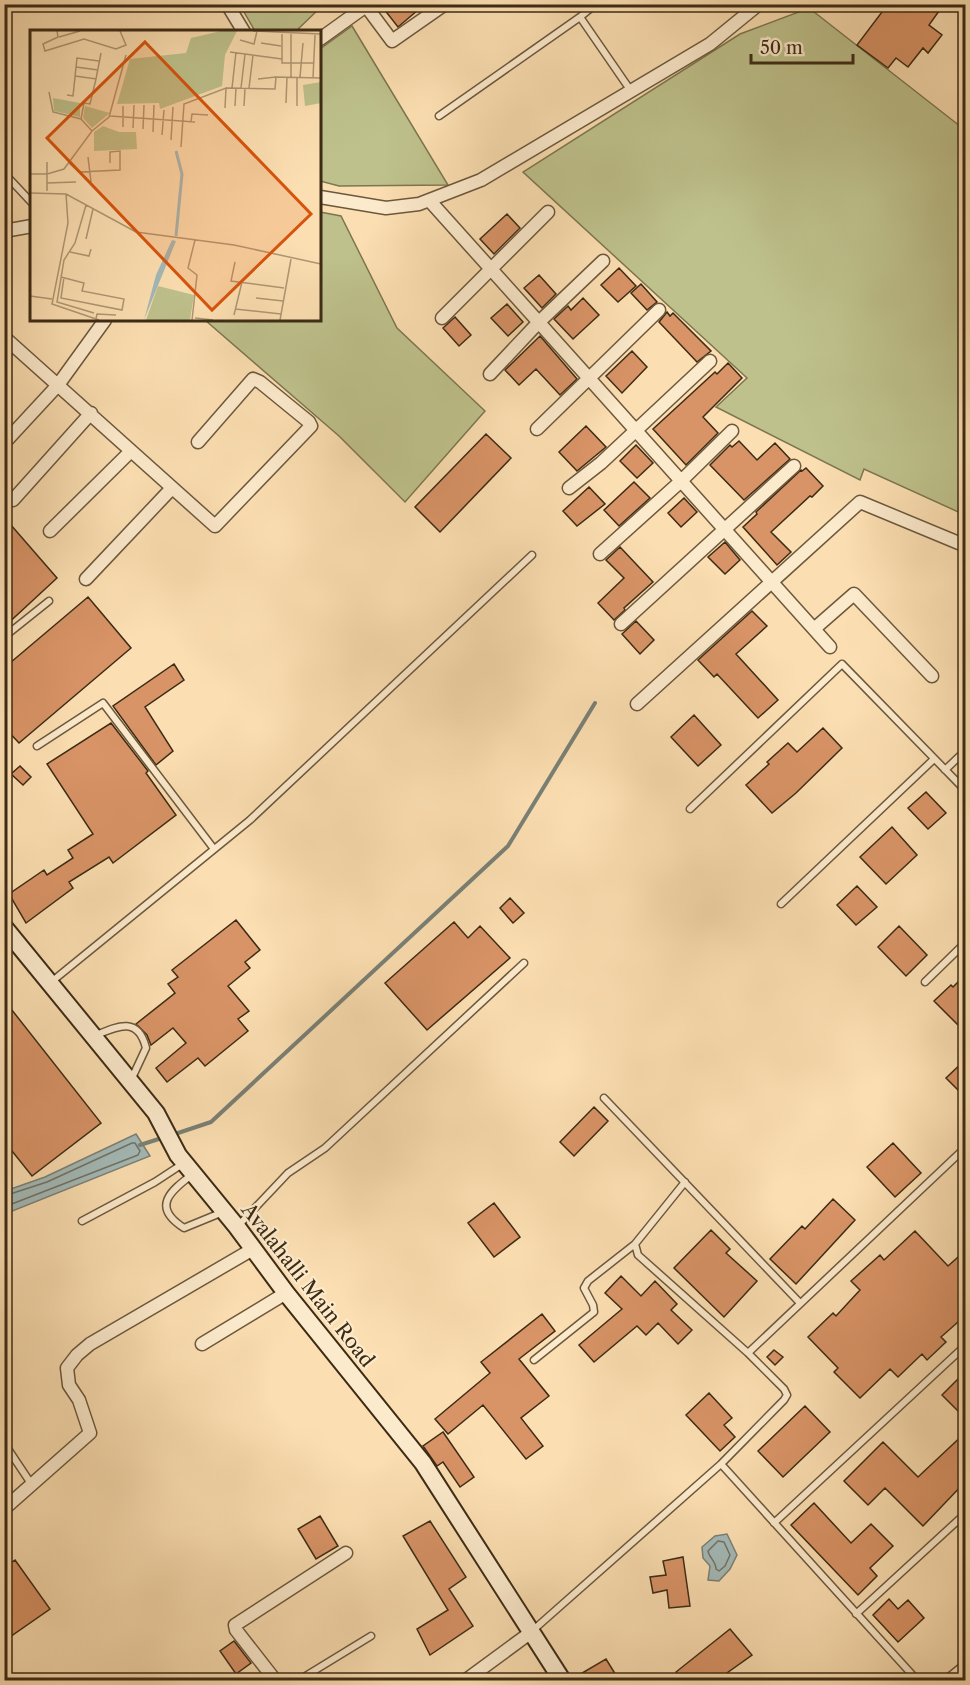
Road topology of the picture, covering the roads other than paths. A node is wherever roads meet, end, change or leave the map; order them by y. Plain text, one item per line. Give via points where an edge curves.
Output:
1 (227, 4) edge
2 (445, 4) edge
3 (596, 4) edge
4 (759, 4) edge
5 (580, 17) junction
6 (243, 30) edge
7 (321, 38) edge
8 (631, 91) junction
9 (439, 116) dead end
10 (4, 173) edge
11 (321, 197) edge
12 (429, 200) junction
13 (30, 201) edge
14 (548, 212) dead end
15 (30, 226) edge
16 (4, 231) edge
17 (603, 261) dead end
18 (492, 270) junction
19 (659, 310) dead end
20 (442, 318) dead end
21 (104, 321) edge
22 (538, 323) junction
23 (4, 337) edge
24 (710, 361) dead end
25 (490, 374) dead end
26 (588, 378) junction
27 (58, 385) junction
28 (91, 413) junction
29 (537, 429) dead end
30 (732, 431) dead end
31 (636, 432) junction
32 (8, 439) dead end
33 (198, 442) dead end
34 (131, 451) junction
35 (794, 466) dead end
36 (680, 482) junction
37 (172, 488) junction
38 (569, 488) dead end
39 (13, 500) dead end
40 (724, 529) junction
41 (50, 531) dead end
42 (966, 546) edge
43 (600, 554) dead end
44 (532, 555) dead end
45 (86, 579) dead end
46 (771, 583) junction
47 (49, 601) dead end
48 (621, 624) dead end
49 (814, 629) junction
50 (4, 636) edge
51 (830, 647) dead end
52 (932, 675) dead end
53 (637, 704) dead end
54 (37, 746) dead end
55 (966, 750) edge
56 (934, 759) junction
57 (945, 770) junction
58 (966, 791) edge
59 (690, 809) dead end
60 (214, 849) junction
61 (781, 904) dead end
62 (4, 927) edge
63 (966, 942) edge
64 (525, 963) dead end
65 (926, 982) dead end
66 (50, 983) junction
67 (93, 1036) junction
68 (130, 1081) junction
69 (604, 1098) dead end
70 (966, 1147) edge
71 (185, 1164) junction
72 (685, 1182) junction
73 (224, 1212) junction
74 (82, 1221) dead end
75 (237, 1227) junction
76 (635, 1244) junction
77 (253, 1249) junction
78 (286, 1293) junction
79 (801, 1303) junction
80 (202, 1344) dead end
81 (966, 1345) edge
82 (748, 1353) junction
83 (534, 1360) dead end
84 (4, 1443) edge
85 (721, 1464) junction
86 (32, 1486) junction
87 (4, 1509) edge
88 (966, 1513) edge
89 (774, 1523) junction
90 (346, 1553) dead end
91 (856, 1614) junction
92 (530, 1633) junction
93 (371, 1636) dead end
94 (966, 1663) edge
95 (275, 1680) edge
96 (299, 1680) edge
97 (466, 1680) edge
98 (562, 1680) edge
99 (917, 1680) edge
100 (945, 1680) edge

1 - 6 street
2 - 7 street via 392,41 366,6
3 - 5 lane
4 - 8 street via 710,44
5 - 8 lane
5 - 9 lane
8 - 12 street via 481,180
10 - 13 lane
11 - 12 street via 386,208
12 - 18 street
14 - 18 street
15 - 16 street
17 - 22 street
18 - 20 street
18 - 22 street
19 - 26 street
21 - 27 street
22 - 25 street
22 - 26 street
23 - 27 street
24 - 31 street
26 - 29 street
26 - 31 street
27 - 28 street
27 - 32 street
28 - 34 street
28 - 39 street
30 - 36 street
31 - 36 street
31 - 38 street
33 - 37 street via 253,379 311,426 215,526
34 - 37 street
34 - 41 street
35 - 40 street
36 - 40 street
36 - 43 street
37 - 45 street
40 - 46 street
40 - 48 street
42 - 46 street via 860,502
44 - 60 lane via 250,820
46 - 49 street
46 - 53 street
47 - 50 lane
49 - 51 street
49 - 52 street via 854,594
54 - 60 lane via 103,704
55 - 57 lane
56 - 57 lane
56 - 59 lane via 842,664
56 - 61 lane
57 - 58 lane
60 - 66 lane
62 - 66 main road, Avalahalli Main Road
63 - 65 lane
64 - 75 lane via 325,1148 288,1173
66 - 67 main road, Avalahalli Main Road
67 - 68 main road, Avalahalli Main Road
67 - 68 lane via 123,1026 134,1027 143,1035 146,1048
68 - 71 main road, Avalahalli Main Road via 156,1113
69 - 72 lane
70 - 79 lane
71 - 73 main road, Avalahalli Main Road
71 - 73 lane via 166,1200 166,1211 184,1228
71 - 74 lane
72 - 76 lane
72 - 79 lane
73 - 75 main road, Avalahalli Main Road
75 - 77 main road, Avalahalli Main Road
76 - 82 lane via 638,1255
76 - 83 lane via 588,1281 584,1288 594,1312
77 - 78 main road, Avalahalli Main Road
77 - 86 street via 77,1355 67,1368 69,1385 79,1400 90,1433
78 - 80 street
78 - 92 main road, Avalahalli Main Road via 423,1463
79 - 82 lane
81 - 89 lane
82 - 85 lane via 787,1395
84 - 86 lane
85 - 89 lane
85 - 92 lane
86 - 87 street
88 - 91 lane
89 - 91 lane
90 - 95 street via 235,1625
91 - 99 lane
92 - 97 street
92 - 98 main road, Avalahalli Main Road
93 - 96 lane
94 - 100 lane

